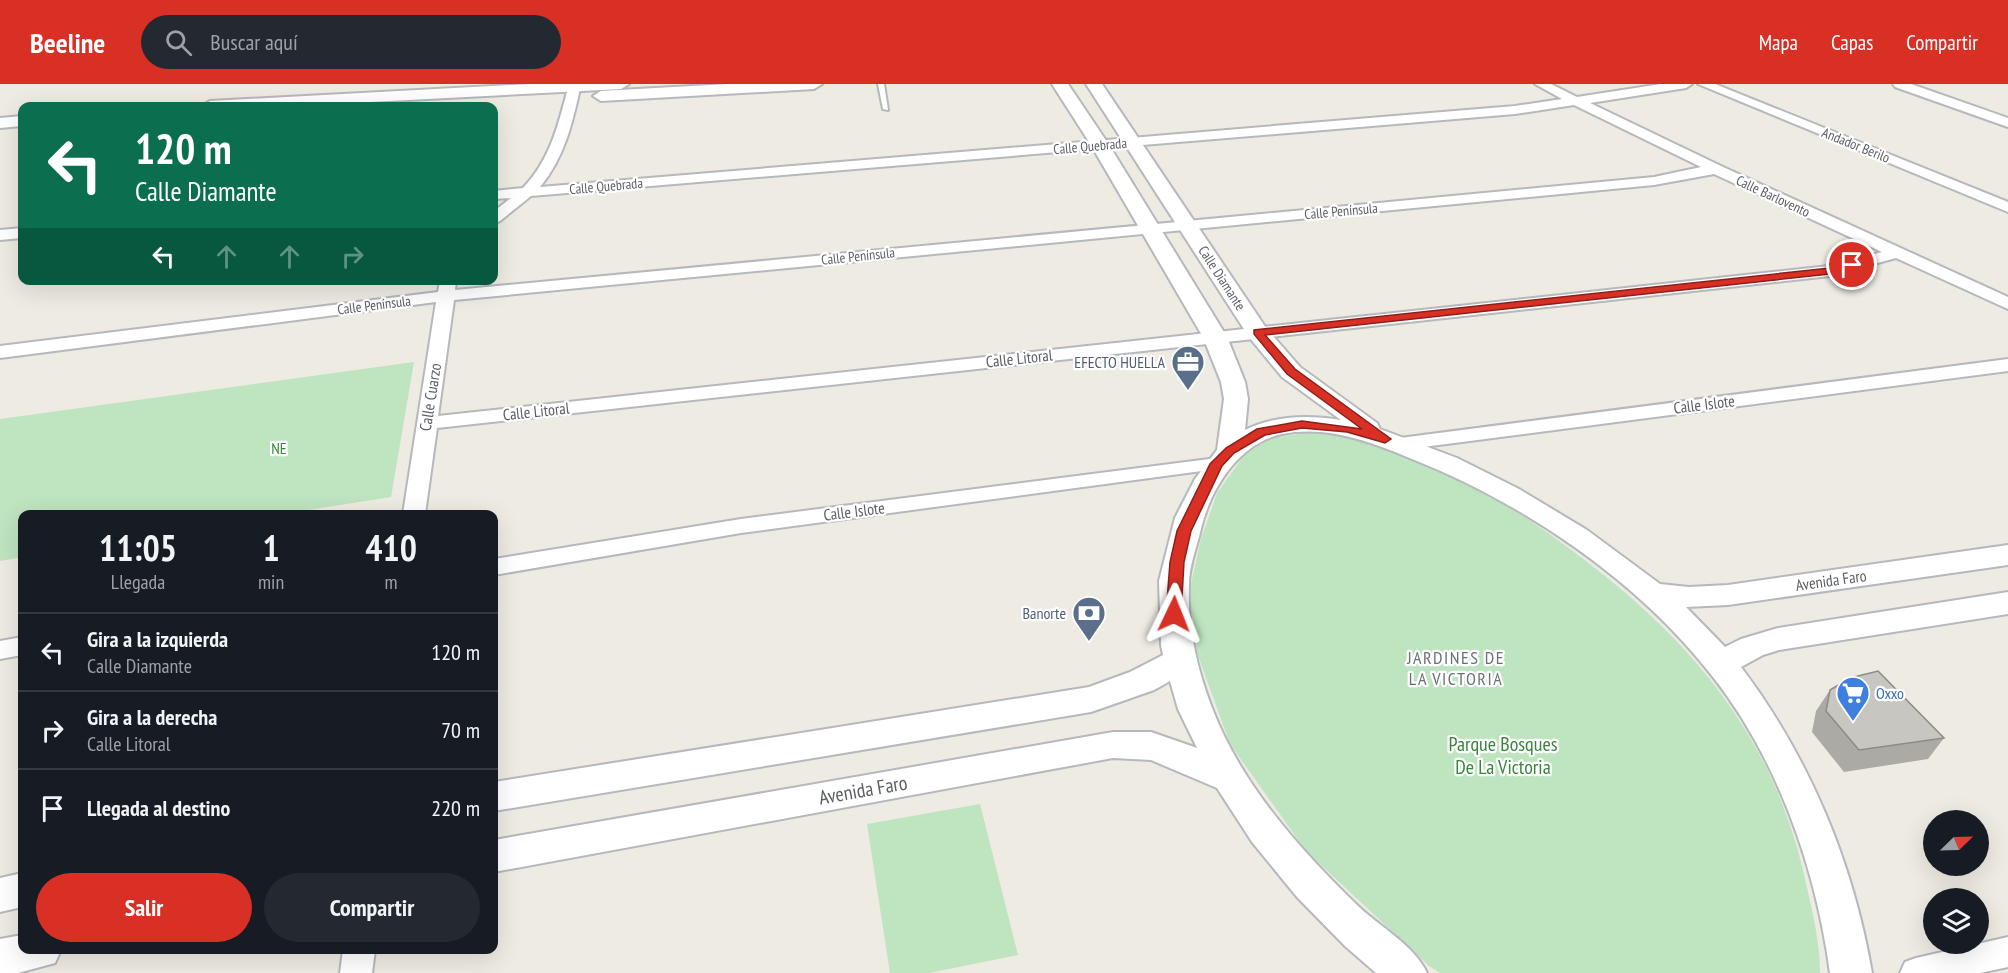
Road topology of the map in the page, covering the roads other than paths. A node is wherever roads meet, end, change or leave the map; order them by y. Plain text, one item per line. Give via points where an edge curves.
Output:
1 (621, 84) edge
2 (814, 84) edge
3 (880, 84) edge
4 (1060, 84) edge
5 (1094, 84) edge
6 (1540, 84) edge
7 (1686, 84) edge
8 (1704, 84) edge
9 (1899, 84) edge
10 (574, 90) edge
11 (1573, 101) junction
12 (301, 102) edge
13 (469, 102) edge
14 (886, 110) dead end
15 (18, 121) edge
16 (0, 123) edge
17 (2008, 123) edge
18 (18, 135) edge
19 (0, 136) edge
20 (1134, 142) junction
21 (1100, 145) junction
22 (1716, 169) junction
23 (528, 192) junction
24 (498, 195) edge
25 (2008, 207) edge
26 (498, 215) edge
27 (1187, 225) junction
28 (1149, 228) junction
29 (18, 233) edge
30 (0, 235) edge
31 (1897, 253) junction
32 (498, 284) edge
33 (482, 285) edge
34 (447, 288) edge
35 (2008, 303) edge
36 (1257, 332) junction
37 (1215, 337) junction
38 (0, 352) edge
39 (2008, 364) edge
40 (426, 423) junction
41 (1393, 442) junction
42 (1223, 457) junction
43 (415, 510) edge
44 (2008, 555) edge
45 (498, 566) edge
46 (1652, 594) junction
47 (2008, 603) edge
48 (18, 647) edge
49 (0, 650) edge
50 (1180, 661) junction
51 (1721, 663) junction
52 (1228, 777) junction
53 (498, 796) edge
54 (498, 855) edge
55 (18, 891) edge
56 (0, 895) edge
57 (2008, 952) edge
58 (20, 954) edge
59 (358, 954) edge
60 (0, 958) edge
61 (356, 973) edge
62 (1406, 973) edge
63 (1851, 973) edge
64 (1916, 973) edge

1 - 10 street
2 - 10 street
3 - 14 lane
4 - 21 street
5 - 20 street, Calle Diamante
6 - 11 street, Calle Barlovento
7 - 11 street, Calle Quebrada
8 - 25 street, Andador Berilo
9 - 17 street
10 - 12 street
10 - 13 street
10 - 23 street via 555,155 543,178
11 - 20 street, Calle Quebrada via 1515,110
11 - 22 street, Calle Barlovento
15 - 16 street
18 - 19 street
20 - 21 street, Calle Quebrada
20 - 27 street, Calle Diamante
21 - 23 street, Calle Quebrada
21 - 28 street
22 - 27 street, Calle Península via 1654,182
22 - 31 street, Calle Barlovento
23 - 24 street, Calle Quebrada
23 - 26 street
27 - 28 street, Calle Península
27 - 36 street, Calle Diamante
28 - 32 street, Calle Península
28 - 37 street
29 - 30 street
31 - 35 street, Calle Barlovento
31 - 36 street, Calle Litoral via 1830,271
33 - 34 street, Calle Península
34 - 38 street, Calle Península
34 - 40 street, Calle Cuarzo
36 - 37 street, Calle Litoral
36 - 41 street, Calle Diamante via 1291,372 1333,405
37 - 40 street, Calle Litoral
37 - 42 street via 1236,399
39 - 41 street, Calle Islote
40 - 43 street, Calle Cuarzo
41 - 42 street via 1347,429 1302,424 1261,432
41 - 46 street via 1460,469 1512,496 1574,535
42 - 45 street, Calle Islote via 741,526
42 - 50 street via 1184,531 1177,562 1173,633
44 - 46 street, Avenida Faro via 1728,595
46 - 51 street
47 - 51 street via 1778,639
48 - 49 street
50 - 52 street via 1198,715
50 - 53 street via 1142,681 1091,699
51 - 63 street via 1779,754 1817,833 1840,908
52 - 54 street, Avenida Faro via 1151,746 1113,745
52 - 62 street via 1271,838 1311,884 1348,924
55 - 56 street
57 - 64 street
58 - 60 street
59 - 61 street

